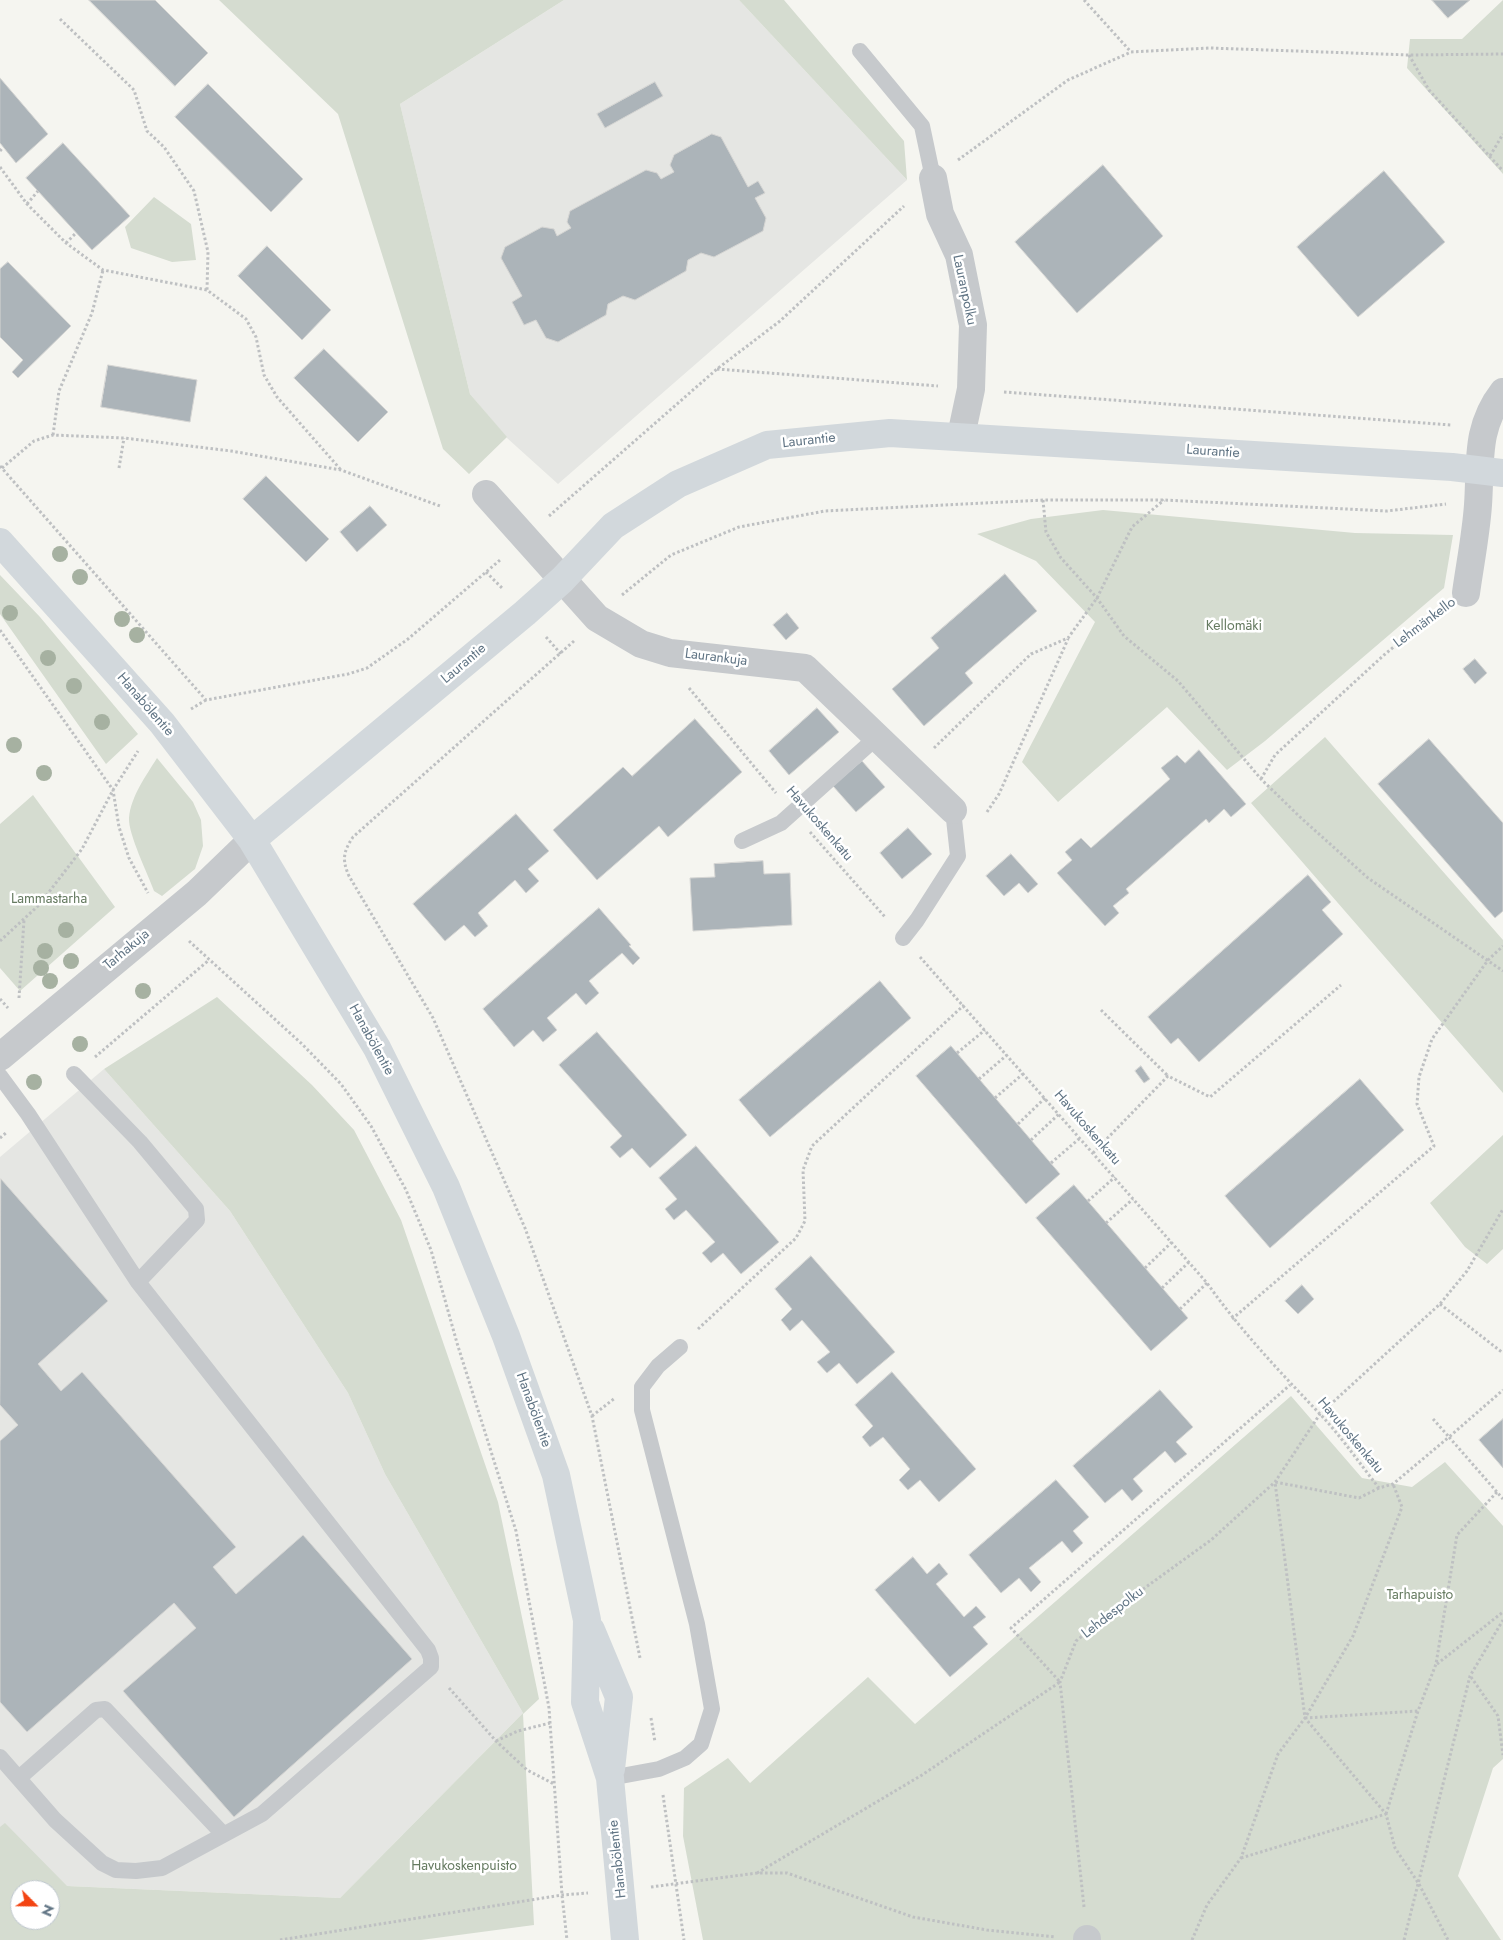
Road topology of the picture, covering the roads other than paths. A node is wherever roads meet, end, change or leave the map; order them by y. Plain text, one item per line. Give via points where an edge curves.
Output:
1 (860, 51) dead end
2 (933, 178) joint
3 (1503, 392) edge
4 (961, 436) junction
5 (1491, 472) edge
6 (486, 494) dead end
7 (0, 542) edge
8 (562, 580) junction
9 (1466, 593) road end
10 (877, 738) junction
11 (953, 810) joint
12 (252, 840) junction
13 (742, 841) dead end
14 (903, 938) road end
15 (0, 1057) edge
16 (74, 1074) road end
17 (0, 1076) edge
18 (138, 1282) junction
19 (680, 1347) road end
20 (0, 1757) edge
21 (19, 1778) junction
22 (610, 1778) junction
23 (223, 1834) junction
24 (625, 1940) edge

1 - 2 lane via 922,126
2 - 4 street, Lauranpolku via 940,214 959,256 973,325 971,389
3 - 5 street, Lehmänkello via 1494,404 1482,433
4 - 5 main road, Laurantie
4 - 8 main road, Laurantie via 890,433 767,445 678,484 613,526
5 - 9 street, Lehmänkello via 1478,506
6 - 8 street, Laurankuja
7 - 12 main road, Hanabölentie via 162,723
8 - 10 street, Laurankuja via 597,618 641,644 670,653 805,668
8 - 12 main road, Laurantie
10 - 11 street, Laurankuja
10 - 13 lane via 781,823
11 - 14 lane via 958,856
12 - 15 street, Tarhakuja via 197,893
12 - 22 main road, Hanabölentie via 377,1048 446,1187 506,1336 556,1475 587,1620 585,1702
16 - 18 lane via 140,1142 196,1209 197,1220 190,1230
17 - 18 lane
18 - 23 lane via 428,1650 431,1658 431,1667 262,1814
19 - 22 lane via 658,1366 642,1387 642,1410 697,1624 712,1709 702,1744 685,1758 659,1769
20 - 21 lane
21 - 23 lane via 55,1820 102,1863 116,1870 162,1868
21 - 23 lane via 96,1710 105,1710
22 - 24 main road, Hanabölentie

